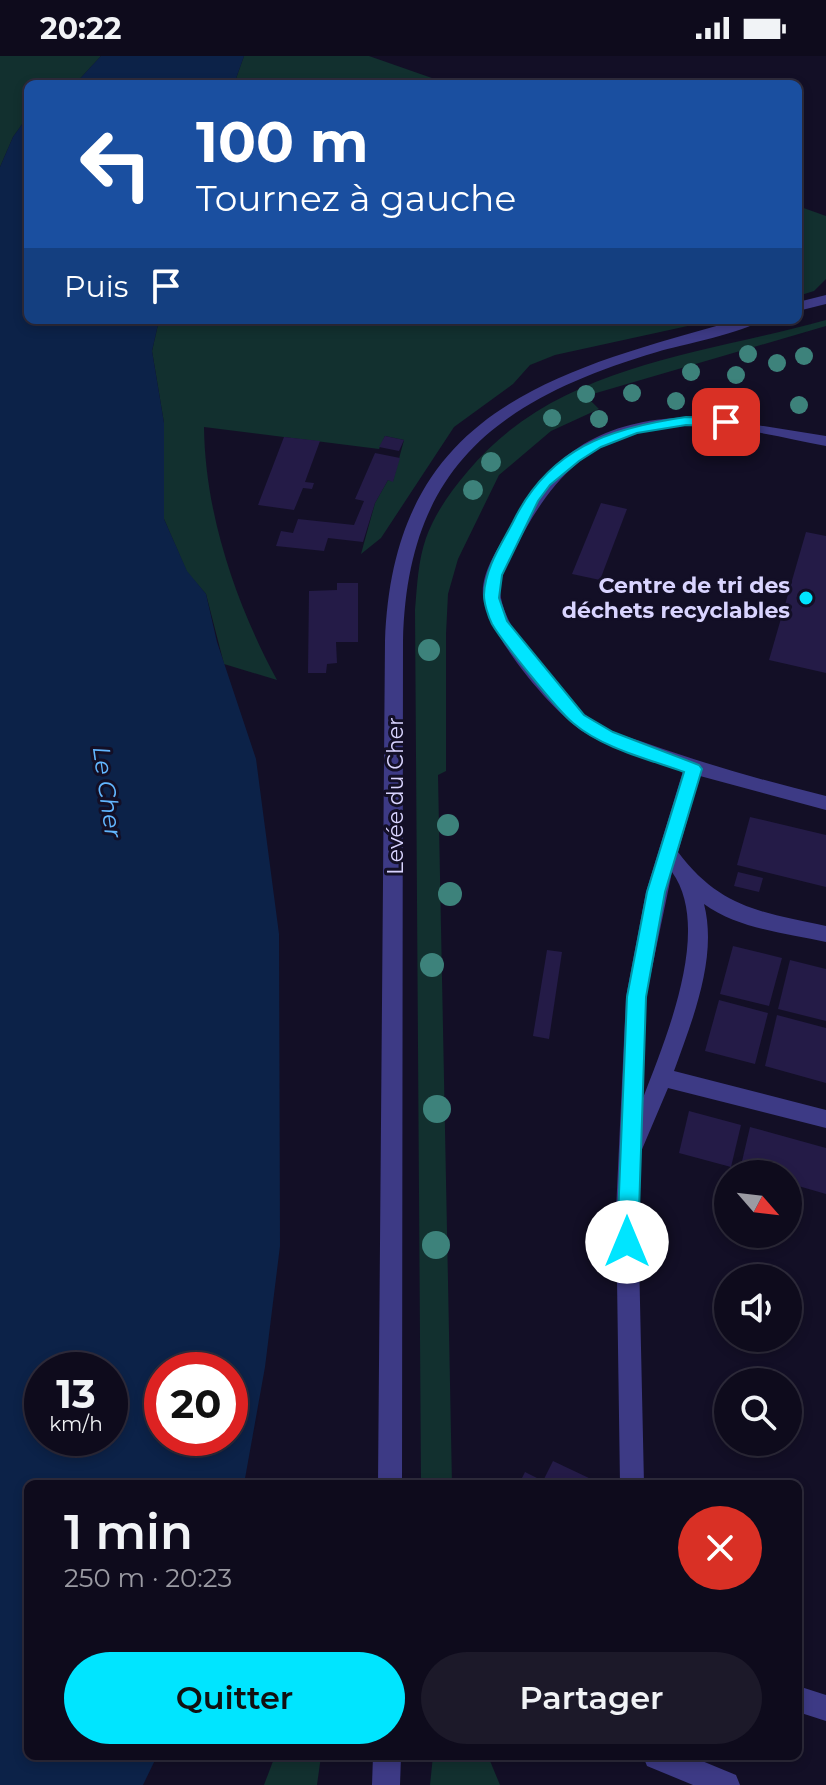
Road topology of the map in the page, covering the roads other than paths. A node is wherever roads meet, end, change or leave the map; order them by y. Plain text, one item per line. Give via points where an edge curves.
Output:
1 (826, 299) edge
2 (802, 306) edge
3 (740, 324) edge
4 (826, 441) edge
5 (693, 769) junction
6 (826, 803) edge
7 (668, 853) junction
8 (687, 882) junction
9 (826, 934) edge
10 (661, 1077) junction
11 (826, 1119) edge
12 (628, 1165) junction
13 (390, 1480) edge
14 (632, 1480) edge
15 (802, 1700) edge
16 (826, 1708) edge
17 (387, 1760) edge
18 (667, 1760) edge
19 (386, 1785) edge
20 (726, 1785) edge

1 - 2 street
3 - 13 street, Levée du Cher via 594,366 534,394 487,426 460,453 433,488 408,539 394,641
4 - 5 street via 711,421 656,424 617,434 573,458 545,482 494,575 491,598 499,623 578,719 607,736
5 - 6 street
5 - 7 street
7 - 8 street
7 - 12 street via 636,997
8 - 9 street via 703,897 737,913
8 - 10 street via 699,929 695,961
10 - 11 street
10 - 12 street
12 - 14 street
15 - 16 street
17 - 19 street
18 - 20 street

